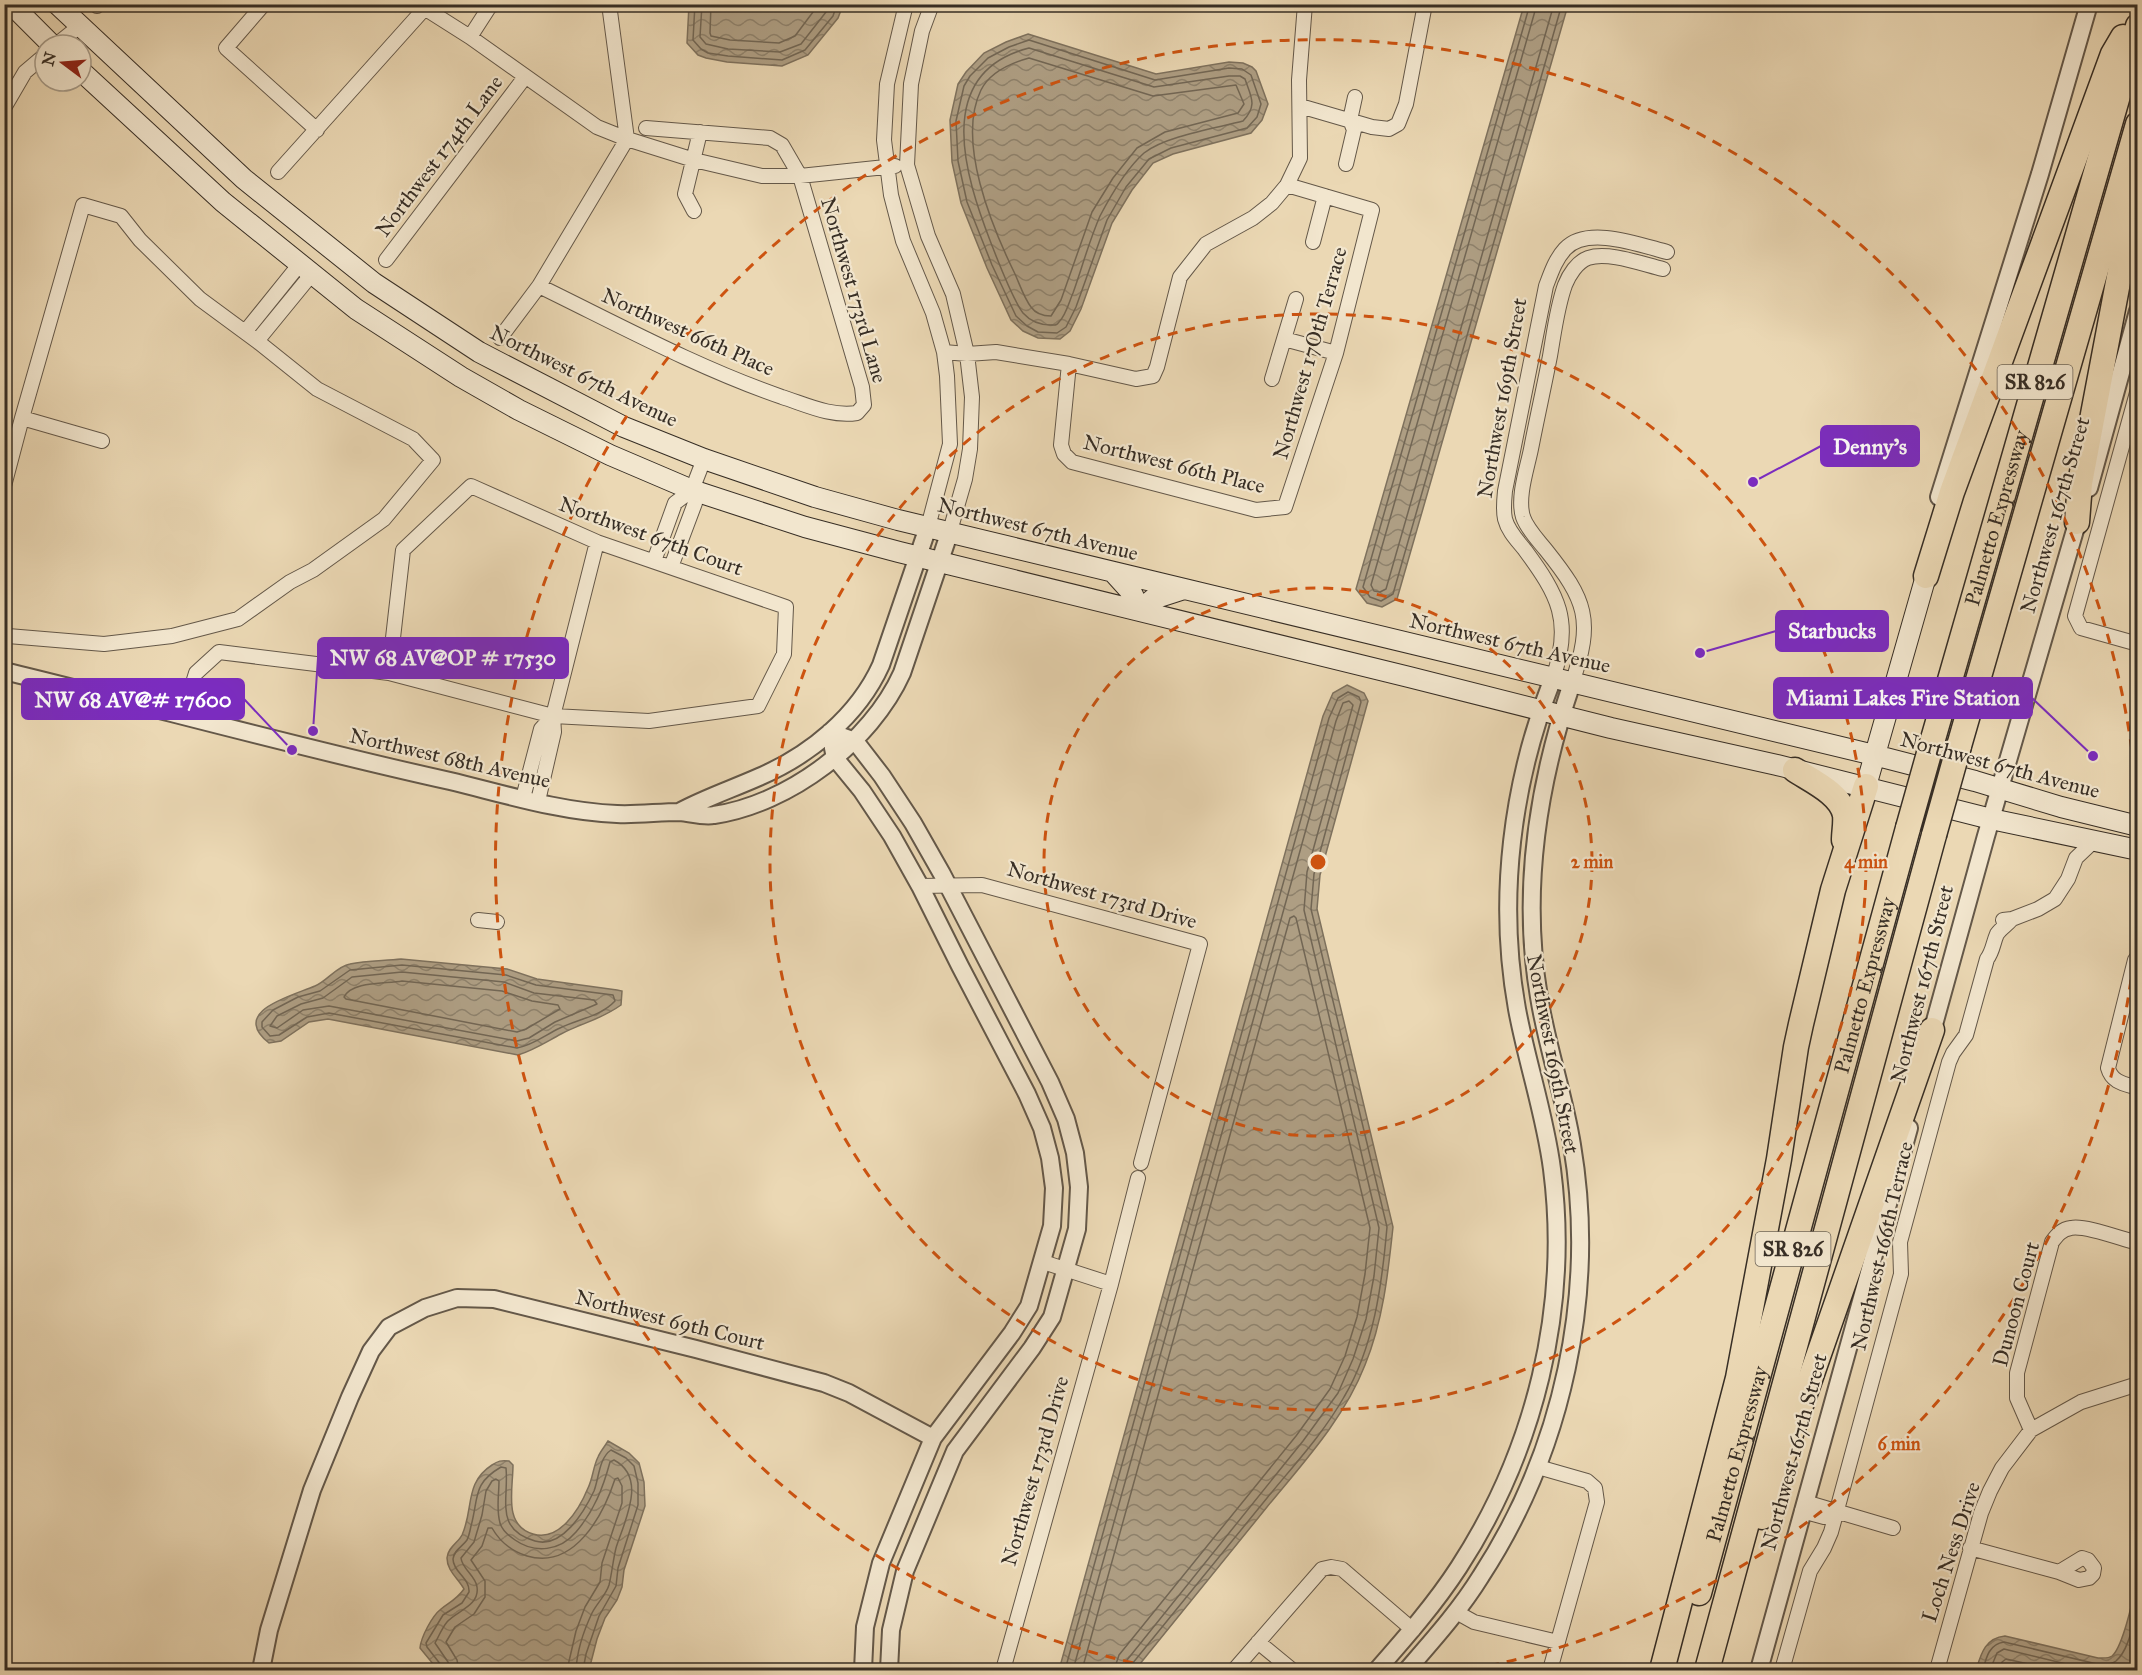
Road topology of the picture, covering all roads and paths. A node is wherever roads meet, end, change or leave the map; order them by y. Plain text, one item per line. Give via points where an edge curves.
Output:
1 (11, 4) edge
2 (57, 4) edge
3 (264, 4) edge
4 (609, 4) edge
5 (906, 4) edge
6 (932, 4) edge
7 (1305, 4) edge
8 (1425, 4) edge
9 (2089, 4) edge
10 (491, 5) edge
11 (421, 6) edge
12 (2138, 11) edge
13 (81, 25) junction
14 (2138, 26) edge
15 (41, 33) edge
16 (70, 33) edge
17 (470, 37) junction
18 (33, 65) edge
19 (525, 78) junction
20 (93, 82) edge
21 (1355, 97) dead end
22 (1300, 106) junction
23 (4, 108) edge
24 (1350, 120) junction
25 (2138, 124) edge
26 (646, 128) dead end
27 (317, 130) junction
28 (700, 132) junction
29 (627, 139) junction
30 (693, 160) junction
31 (1346, 164) dead end
32 (907, 165) junction
33 (888, 167) junction
34 (278, 172) dead end
35 (800, 176) junction
36 (1287, 185) junction
37 (2138, 191) edge
38 (1325, 196) junction
39 (694, 211) dead end
40 (1313, 242) dead end
41 (325, 244) junction
42 (1667, 252) dead end
43 (386, 260) dead end
44 (1663, 269) dead end
45 (305, 270) junction
46 (539, 286) junction
47 (1296, 299) dead end
48 (270, 301) junction
49 (282, 310) junction
50 (2138, 311) edge
51 (245, 332) junction
52 (4, 336) edge
53 (500, 338) dead end
54 (1284, 339) junction
55 (257, 341) junction
56 (4, 344) edge
57 (944, 352) junction
58 (1336, 353) junction
59 (967, 354) junction
60 (1069, 364) junction
61 (1272, 380) dead end
62 (2138, 389) edge
63 (857, 413) joint
64 (22, 418) junction
65 (2132, 428) edge
66 (102, 441) dead end
67 (947, 455) junction
68 (704, 459) junction
69 (968, 459) junction
70 (4, 486) edge
71 (692, 490) junction
72 (1285, 507) joint
73 (2077, 522) junction
74 (928, 527) junction
75 (950, 531) junction
76 (597, 542) junction
77 (918, 556) junction
78 (654, 561) junction
79 (940, 561) junction
80 (671, 567) junction
81 (1113, 572) junction
82 (1926, 576) junction
83 (1184, 589) junction
84 (1140, 610) junction
85 (4, 634) edge
86 (2138, 644) edge
87 (4, 671) edge
88 (389, 673) junction
89 (1553, 678) junction
90 (1572, 683) junction
91 (1540, 711) junction
92 (183, 715) junction
93 (553, 716) junction
94 (1561, 716) junction
95 (830, 732) junction
96 (855, 741) junction
97 (1874, 755) junction
98 (835, 758) junction
99 (1795, 770) junction
100 (1866, 786) junction
101 (2000, 788) junction
102 (530, 800) junction
103 (679, 812) junction
104 (2087, 814) junction
105 (1991, 819) junction
106 (2138, 826) edge
107 (2083, 837) junction
108 (2138, 850) edge
109 (1842, 855) junction
110 (2076, 858) junction
111 (948, 885) junction
112 (920, 886) junction
113 (478, 920) dead end
114 (497, 922) dead end
115 (2138, 956) edge
116 (1932, 1030) junction
117 (2138, 1088) edge
118 (1141, 1163) dead end
119 (1138, 1178) dead end
120 (1578, 1206) junction
121 (1555, 1210) junction
122 (2138, 1243) edge
123 (1043, 1262) junction
124 (1067, 1269) junction
125 (1111, 1284) junction
126 (1542, 1376) junction
127 (2138, 1384) edge
128 (1562, 1388) junction
129 (2031, 1430) junction
130 (933, 1438) junction
131 (1538, 1467) junction
132 (1804, 1507) junction
133 (1836, 1512) junction
134 (1893, 1528) dead end
135 (1970, 1548) junction
136 (2059, 1572) dead end
137 (1732, 1578) junction
138 (873, 1594) junction
139 (898, 1601) junction
140 (1456, 1611) junction
141 (1413, 1630) junction
142 (1258, 1642) junction
143 (1558, 1642) junction
144 (261, 1671) edge
145 (863, 1671) edge
146 (889, 1671) edge
147 (1003, 1671) edge
148 (1234, 1671) edge
149 (1292, 1671) edge
150 (1377, 1671) edge
151 (1407, 1671) edge
152 (1550, 1671) edge
153 (1662, 1671) edge
154 (1678, 1671) edge
155 (1707, 1671) edge
156 (1759, 1671) edge
157 (1782, 1671) edge
158 (1937, 1671) edge

1 - 15 main road
2 - 13 main road, Northwest 67th Avenue
3 - 27 street via 226,48
4 - 29 street
5 - 33 street via 887,84 884,140
6 - 32 street via 911,84
7 - 22 street
8 - 24 street via 1406,104 1398,124 1389,129
9 - 82 street via 2037,185 1940,493
10 - 17 street
11 - 17 street
11 - 27 street
12 - 82 highway via 2113,54 1952,492
13 - 16 street
13 - 41 main road, Northwest 67th Avenue via 244,179
14 - 154 highway, Palmetto Expressway / SR 826, bridge via 1908,828
17 - 19 street
18 - 23 street
19 - 29 street via 597,128
19 - 43 street, Northwest 174th Lane
20 - 45 main road via 223,202
21 - 24 street
22 - 24 street
22 - 36 street via 1300,158
24 - 31 street via 1354,130
25 - 137 highway, Palmetto Expressway / SR 826, bridge via 1934,834
26 - 28 street, Northwest 173rd Lane
27 - 34 street
28 - 30 street
28 - 35 street, Northwest 173rd Lane via 770,138 782,145
29 - 30 street
29 - 46 street
30 - 35 street via 762,176
30 - 39 street via 685,194
32 - 33 street
32 - 59 street via 928,236 953,294
33 - 35 street
33 - 57 street via 903,241 933,313
35 - 63 street, Northwest 173rd Lane via 862,387 864,405
36 - 38 street
36 - 60 street via 1253,218 1206,244 1180,277 1153,376 1136,379
37 - 73 highway via 2080,483
38 - 40 street
38 - 58 street, Northwest 17Oth Terrace via 1372,210
41 - 45 main road
41 - 68 main road, Northwest 67th Avenue via 374,283 479,352 624,427
42 - 89 street, Northwest 169th Street via 1619,240 1583,238 1567,247 1556,261 1546,286 1504,491 1504,509 1511,533 1550,584 1559,606 1562,646
44 - 90 street, Northwest 169th Street via 1607,255 1587,258 1574,268 1565,285 1555,327 1522,507 1524,520 1570,581 1583,608 1581,659
45 - 48 street
45 - 49 street
45 - 71 main road via 356,309 519,410
46 - 53 street
46 - 63 street, Northwest 66th Place via 732,380 822,411
47 - 54 street
48 - 49 street
48 - 51 street
49 - 55 street
50 - 73 street, Northwest 167th Street
51 - 55 street
51 - 64 street via 200,299 121,216 83,205
52 - 56 street
54 - 58 street
54 - 61 street
55 - 85 street via 317,390 413,439 433,460 384,519 238,619 172,636 104,644
57 - 59 street
57 - 67 street via 950,444
58 - 72 street, Northwest 17Oth Terrace
59 - 60 street via 996,352
59 - 69 street via 972,397
60 - 72 street, Northwest 66th Place via 1061,445 1072,462 1256,510
62 - 65 street
64 - 66 street
64 - 70 street
65 - 86 street via 2075,616 2081,628
67 - 69 street
67 - 74 street
68 - 71 street
68 - 74 main road, Northwest 67th Avenue via 816,497
69 - 75 street
71 - 77 main road via 805,527
71 - 78 street via 675,503
71 - 80 street via 694,503
73 - 101 street, Northwest 167th Street
74 - 75 main road, Northwest 67th Avenue
74 - 77 street
75 - 79 street
75 - 81 main road, Northwest 67th Avenue
76 - 78 street, Northwest 67th Court
76 - 88 street, Northwest 67th Court via 471,486 403,550
76 - 93 street
77 - 79 main road
77 - 95 street via 873,682
78 - 80 street, Northwest 67th Court
79 - 84 main road
79 - 96 street via 893,693
80 - 93 street, Northwest 67th Court via 786,607 784,654 758,706 649,720
81 - 83 main road, Northwest 67th Avenue
81 - 84 main road via 1132,593
82 - 97 main road
83 - 84 main road via 1153,599
83 - 89 main road, Northwest 67th Avenue
84 - 91 main road
87 - 92 street, Northwest 68th Avenue
88 - 92 street via 219,651 196,674
88 - 93 street
89 - 90 main road, Northwest 67th Avenue
89 - 91 street, Northwest 169th Street
90 - 94 street, Northwest 169th Street
90 - 97 main road, Northwest 67th Avenue
91 - 94 main road
91 - 121 street, Northwest 169th Street via 1517,800 1509,924 1517,1008 1545,1128
92 - 102 street, Northwest 68th Avenue
93 - 102 street via 554,732
94 - 99 main road
94 - 120 street, Northwest 169th Street via 1535,841 1533,955 1572,1145
95 - 96 street
95 - 98 street
95 - 103 street via 760,777
96 - 98 street
96 - 111 street, Northwest 173rd Drive via 914,823
97 - 100 main road
97 - 101 main road, Northwest 67th Avenue
98 - 103 street via 770,798 712,815
98 - 112 street via 892,836
99 - 100 main road
99 - 109 highway via 1832,795 1844,810
100 - 105 main road
100 - 109 highway
101 - 104 main road, Northwest 67th Avenue
101 - 105 street, Northwest 167th Street
102 - 103 street, Northwest 68th Avenue via 616,814
104 - 106 main road, Northwest 67th Avenue
104 - 107 street
105 - 107 main road
105 - 116 street, Northwest 167th Street
107 - 108 main road
107 - 110 street
107 - 110 street, Northwest 166th Terrace
109 - 153 highway via 1796,1047 1738,1378
110 - 133 street, Northwest 166th Terrace via 2057,897 2012,919 1998,932 1966,1035 1949,1062 1901,1236 1901,1274
111 - 112 street, Northwest 173rd Drive
111 - 118 street, Northwest 173rd Drive via 982,885 1200,944
111 - 124 street, Northwest 173rd Drive via 1066,1119 1079,1187 1077,1229
112 - 123 street via 1042,1128 1054,1188 1052,1226
113 - 114 street
115 - 117 street via 2108,1068 2116,1081
116 - 132 street, Northwest 167th Street via 1920,1089
116 - 137 highway via 1765,1510
119 - 125 street, Northwest 173rd Drive
120 - 121 street
120 - 128 street, Northwest 169th Street via 1576,1306
121 - 126 street, Northwest 169th Street via 1554,1298
122 - 129 street, Dunoon Court via 2072,1227 2052,1242 2017,1373 2017,1398
123 - 124 street
123 - 130 street via 1029,1306
124 - 125 street
124 - 139 street, Northwest 173rd Drive via 1052,1317 955,1451 905,1570
125 - 147 street, Northwest 173rd Drive
126 - 128 street
126 - 141 street, Northwest 169th Street via 1517,1458 1500,1495 1459,1568
127 - 129 street, Loch Ness Drive via 2081,1402
128 - 131 street, Northwest 169th Street
129 - 135 street, Loch Ness Drive via 2014,1449 1990,1491
130 - 138 street via 881,1563
130 - 144 street, Northwest 69th Court via 824,1383 495,1299 457,1298 425,1308 389,1327 371,1351 350,1397 312,1490 269,1630
131 - 140 street, Northwest 169th Street via 1502,1542
131 - 143 street via 1587,1481 1595,1488 1597,1502
132 - 133 street via 1824,1517
132 - 156 street, Northwest 167th Street
133 - 134 street
133 - 157 street, Northwest 166th Terrace via 1827,1543 1810,1571
135 - 136 street
135 - 158 street, Loch Ness Drive
137 - 155 highway, Palmetto Expressway / SR 826
138 - 139 street
138 - 145 street via 865,1627
139 - 146 street, Northwest 173rd Drive via 891,1630
140 - 143 street via 1474,1622
140 - 151 street, Northwest 169th Street
141 - 142 street via 1342,1569 1331,1567 1322,1569
141 - 150 street, Northwest 169th Street
142 - 148 street
142 - 149 street
143 - 152 street

